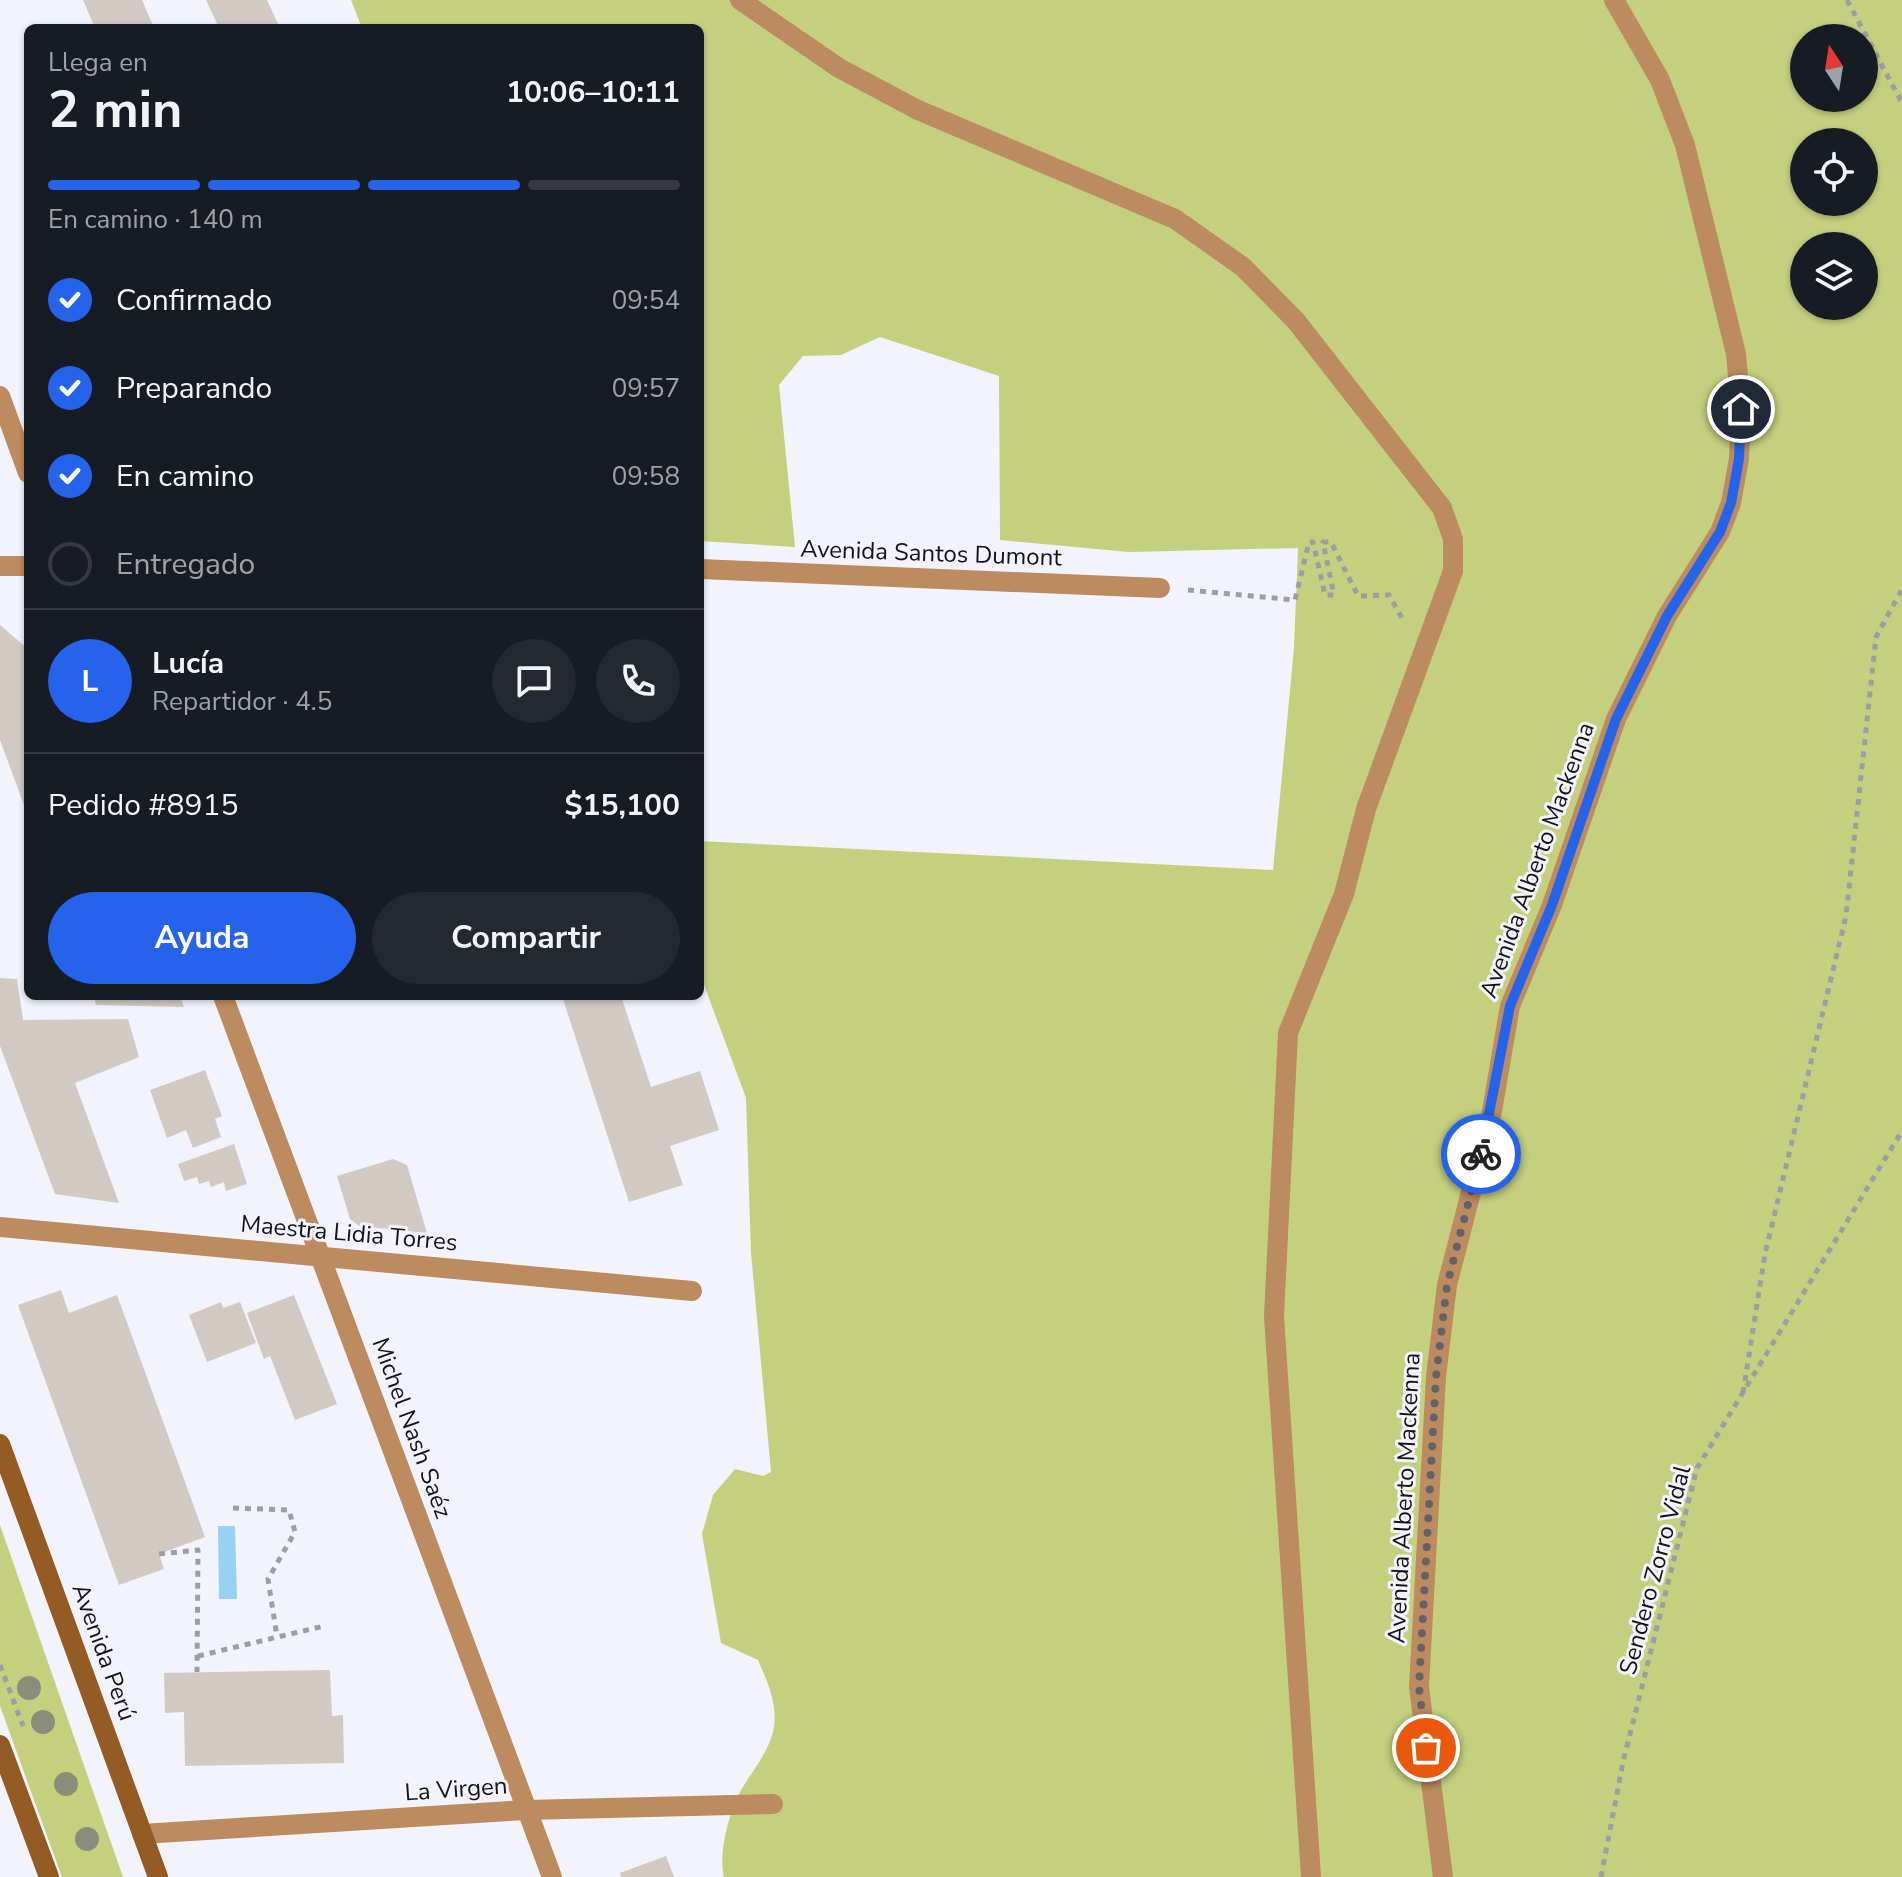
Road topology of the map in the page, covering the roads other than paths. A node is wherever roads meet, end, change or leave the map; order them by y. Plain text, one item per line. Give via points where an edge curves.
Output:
1 (740, 0) edge
2 (1614, 0) edge
3 (0, 396) edge
4 (24, 462) edge
5 (0, 566) edge
6 (24, 566) edge
7 (704, 569) edge
8 (1160, 588) road end
9 (225, 1000) edge
10 (0, 1227) edge
11 (321, 1256) junction
12 (692, 1291) dead end
13 (0, 1444) edge
14 (0, 1745) edge
15 (773, 1804) dead end
16 (525, 1810) junction
17 (142, 1834) junction
18 (49, 1877) edge
19 (158, 1877) edge
20 (552, 1877) edge
21 (1311, 1877) edge
22 (1443, 1877) edge

1 - 21 street via 839,68 918,110 1175,219 1243,267 1296,321 1442,508 1453,539 1453,571 1366,809 1344,894 1288,1033 1274,1316
2 - 22 street, Avenida Alberto Mackenna via 1660,80 1685,145 1736,354 1739,459 1720,532 1667,616 1616,719 1552,905 1510,1006 1492,1111 1447,1285 1436,1377 1419,1687
3 - 4 street
5 - 6 street
7 - 8 street, Avenida Santos Dumont
9 - 11 street, Michel Nash Saéz
10 - 11 street, Maestra Lidia Torres
11 - 12 street, Maestra Lidia Torres
11 - 16 street, Michel Nash Saéz
13 - 17 main road, Avenida Perú
14 - 18 main road
15 - 16 street, La Virgen
16 - 17 street, La Virgen
16 - 20 street, Michel Nash Saéz
17 - 19 main road, Avenida Perú

